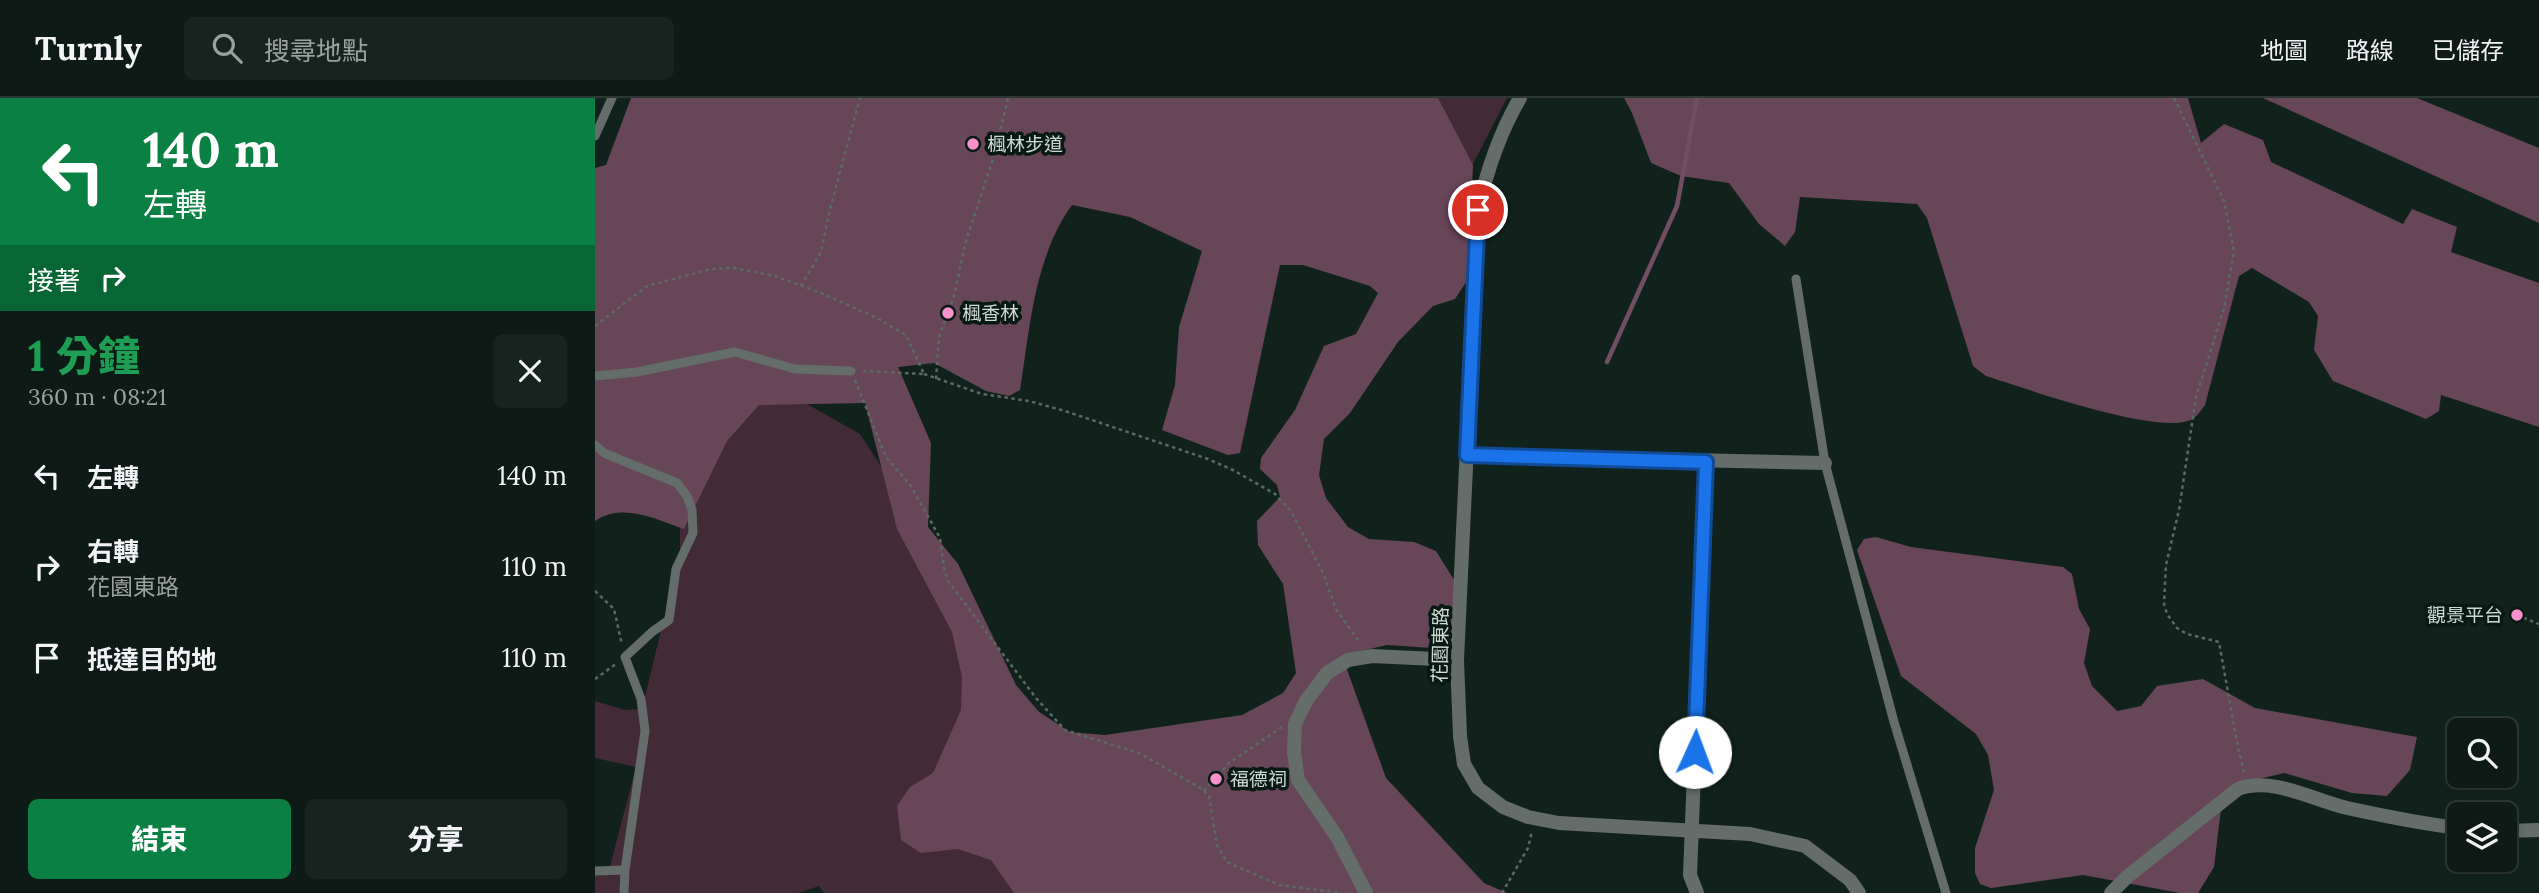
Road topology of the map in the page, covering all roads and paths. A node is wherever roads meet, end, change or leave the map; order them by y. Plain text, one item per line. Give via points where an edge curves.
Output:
1 (612, 98) edge
2 (860, 98) edge
3 (1008, 98) edge
4 (1520, 98) edge
5 (2174, 98) edge
6 (595, 136) edge
7 (1797, 279) dead end
8 (801, 286) junction
9 (595, 326) edge
10 (852, 371) junction
11 (924, 374) junction
12 (595, 376) edge
13 (936, 379) junction
14 (595, 445) edge
15 (1467, 455) junction
16 (1706, 462) junction
17 (1825, 463) junction
18 (595, 591) edge
19 (2517, 615) dead end
20 (2539, 624) edge
21 (1372, 656) junction
22 (625, 657) junction
23 (1457, 660) junction
24 (595, 679) edge
25 (1295, 724) junction
26 (2248, 785) junction
27 (1204, 791) junction
28 (1535, 818) junction
29 (2447, 826) edge
30 (2539, 830) edge
31 (1692, 831) junction
32 (2517, 831) edge
33 (625, 870) junction
34 (595, 871) edge
35 (624, 893) edge
36 (1342, 893) edge
37 (1366, 893) edge
38 (1502, 893) edge
39 (1697, 893) edge
40 (1860, 893) edge
41 (1946, 893) edge
42 (2111, 893) edge

1 - 6 lane
2 - 8 path via 821,252
3 - 13 path via 939,337
4 - 15 street, 花園東路 via 1489,163 1478,210
5 - 26 path via 2224,201 2234,251 2224,308 2196,397 2166,565 2164,604 2177,628 2219,642
7 - 17 lane
8 - 9 path via 734,268 711,269 647,286
8 - 11 path via 906,335
10 - 11 path
10 - 12 lane via 796,369 735,352
10 - 27 path via 887,457 911,486 940,538 948,581 1036,698 1065,730 1139,753
11 - 13 path
13 - 21 path via 1065,411 1209,459 1275,494 1291,511 1336,609
14 - 22 lane via 677,483 692,510 693,533 676,569 669,620
15 - 16 street
15 - 23 street, 花園東路
16 - 17 street
16 - 31 street
17 - 41 lane via 1894,722
18 - 22 path via 614,609
19 - 20 path
21 - 23 street
21 - 25 street via 1348,660 1327,673
22 - 24 path
22 - 33 lane via 641,699 645,731
23 - 28 street, 花園東路 via 1464,764 1478,788 1503,807
25 - 27 path via 1284,726 1244,752
25 - 37 street via 1298,780 1337,837
26 - 29 street via 2274,786 2345,807
26 - 42 street
27 - 36 path via 1209,796 1217,845 1227,862 1279,885
28 - 31 street, 花園東路
28 - 38 path via 1528,848
30 - 32 street
31 - 39 street via 1691,875
31 - 40 street, 花園東路 via 1750,835 1805,846
33 - 34 lane
33 - 35 lane

